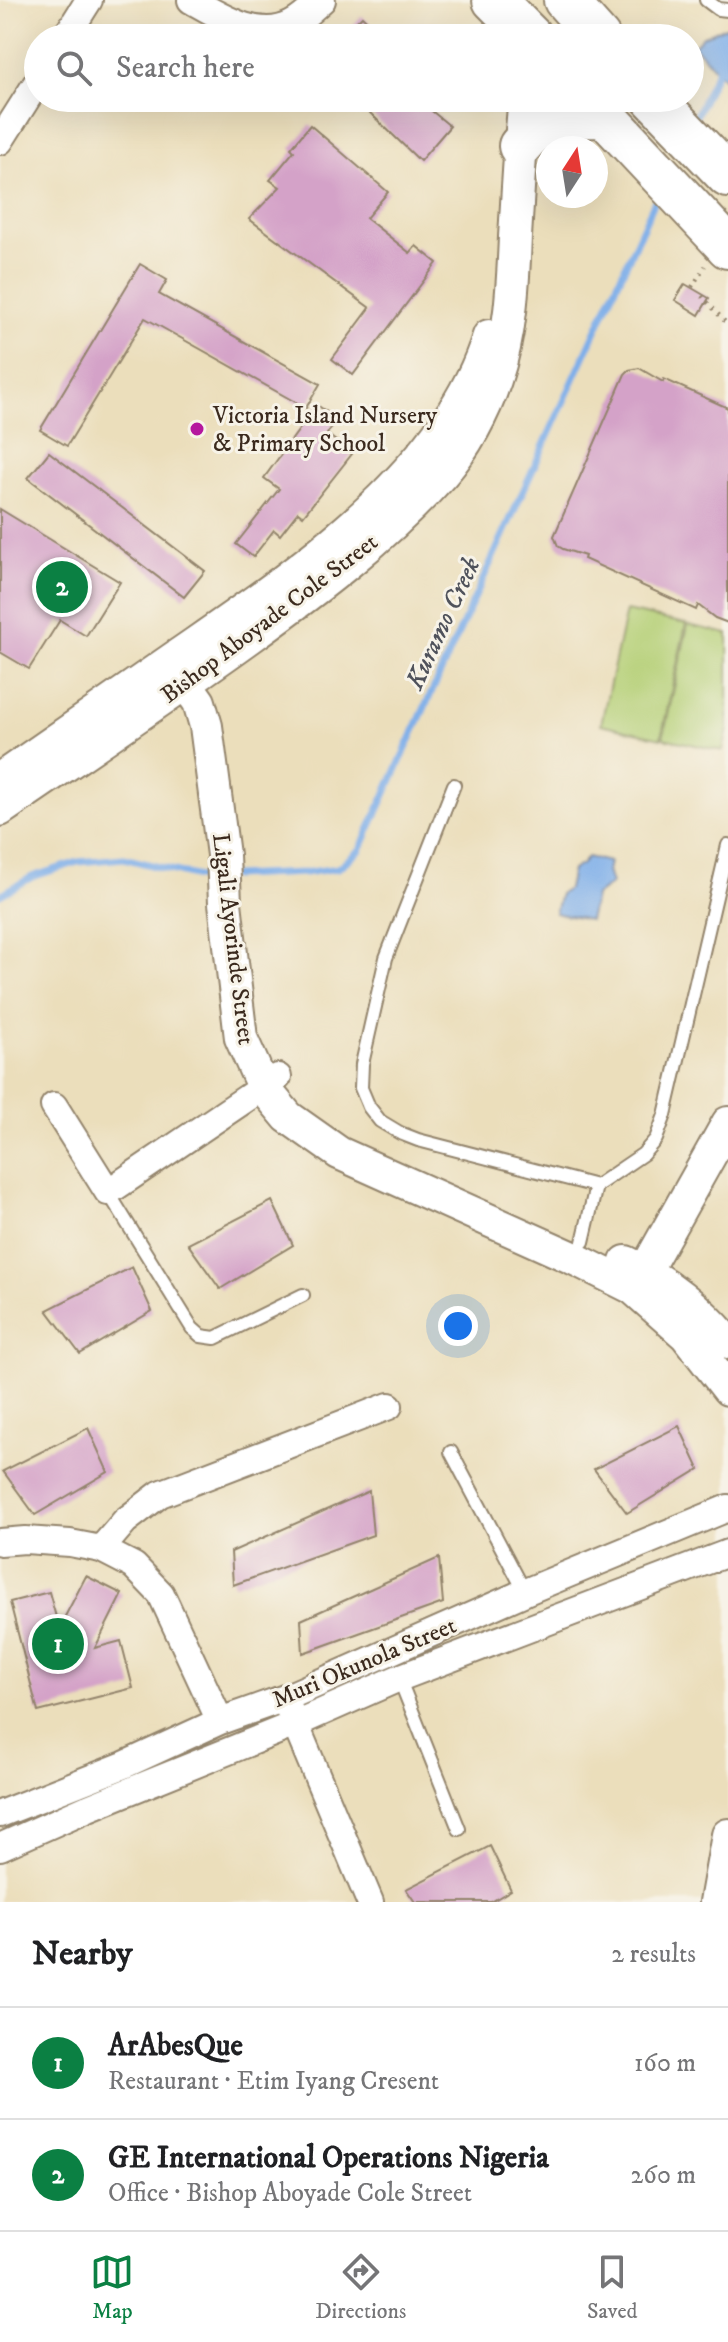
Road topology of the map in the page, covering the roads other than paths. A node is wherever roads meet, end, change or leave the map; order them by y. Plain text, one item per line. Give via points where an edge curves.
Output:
1 (89, 0) edge
2 (191, 0) edge
3 (322, 0) edge
4 (566, 0) edge
5 (706, 0) edge
6 (728, 10) edge
7 (519, 22) edge
8 (74, 24) edge
9 (242, 24) edge
10 (292, 24) edge
11 (587, 24) edge
12 (24, 101) edge
13 (508, 112) edge
14 (524, 112) edge
15 (666, 112) edge
16 (606, 117) edge
17 (2, 132) edge
18 (520, 146) junction
19 (728, 176) edge
20 (726, 244) edge
21 (185, 667) junction
22 (0, 779) edge
23 (454, 785) dead end
24 (0, 810) edge
25 (728, 845) edge
26 (270, 1082) junction
27 (54, 1106) dead end
28 (728, 1123) edge
29 (596, 1186) junction
30 (108, 1192) junction
31 (583, 1242) junction
32 (639, 1280) junction
33 (303, 1295) dead end
34 (728, 1342) edge
35 (728, 1389) edge
36 (389, 1406) dead end
37 (451, 1452) dead end
38 (728, 1508) edge
39 (0, 1542) edge
40 (101, 1549) junction
41 (728, 1553) edge
42 (525, 1592) junction
43 (399, 1678) junction
44 (285, 1698) junction
45 (220, 1721) junction
46 (295, 1724) junction
47 (0, 1814) edge
48 (459, 1829) dead end
49 (728, 1835) edge
50 (0, 1847) edge
51 (370, 1902) edge
52 (716, 1902) edge

1 - 8 street
2 - 9 street
3 - 10 street
4 - 7 street
4 - 11 highway
5 - 6 lane
12 - 17 street
13 - 21 street, Bishop Aboyade Cole Street via 497,298 484,352 456,404 387,492 342,536
14 - 18 street, Bishop Aboyade Cole Street
15 - 19 highway
16 - 18 highway via 555,119 535,129
16 - 20 highway
18 - 21 street, Bishop Aboyade Cole Street via 512,301 495,380 475,426 444,473 299,602
21 - 22 street, Bishop Aboyade Cole Street
21 - 24 street, Bishop Aboyade Cole Street
21 - 26 street, Ligali Ayorinde Street via 206,726
23 - 29 lane via 386,958 361,1088 380,1121 400,1133
25 - 29 lane via 656,1139
26 - 30 street
26 - 31 street, Ligali Ayorinde Street via 300,1110 352,1144
26 - 32 street, Ligali Ayorinde Street via 288,1117 339,1153 573,1258
27 - 30 street
28 - 32 street
29 - 31 lane
30 - 33 lane via 201,1336 215,1338
31 - 32 street, Ligali Ayorinde Street
32 - 34 street, Ligali Ayorinde Street via 707,1317
32 - 35 street, Ligali Ayorinde Street
36 - 40 street via 160,1494 125,1521
37 - 42 lane
38 - 42 street, Muri Okunola Street
39 - 40 street
40 - 45 street via 134,1566 161,1594
41 - 43 street, Muri Okunola Street
42 - 44 street, Muri Okunola Street
43 - 46 street, Muri Okunola Street
43 - 48 lane
44 - 45 street, Muri Okunola Street
44 - 46 street
45 - 47 street, Muri Okunola Street
46 - 50 street, Muri Okunola Street
46 - 51 street
49 - 52 street

